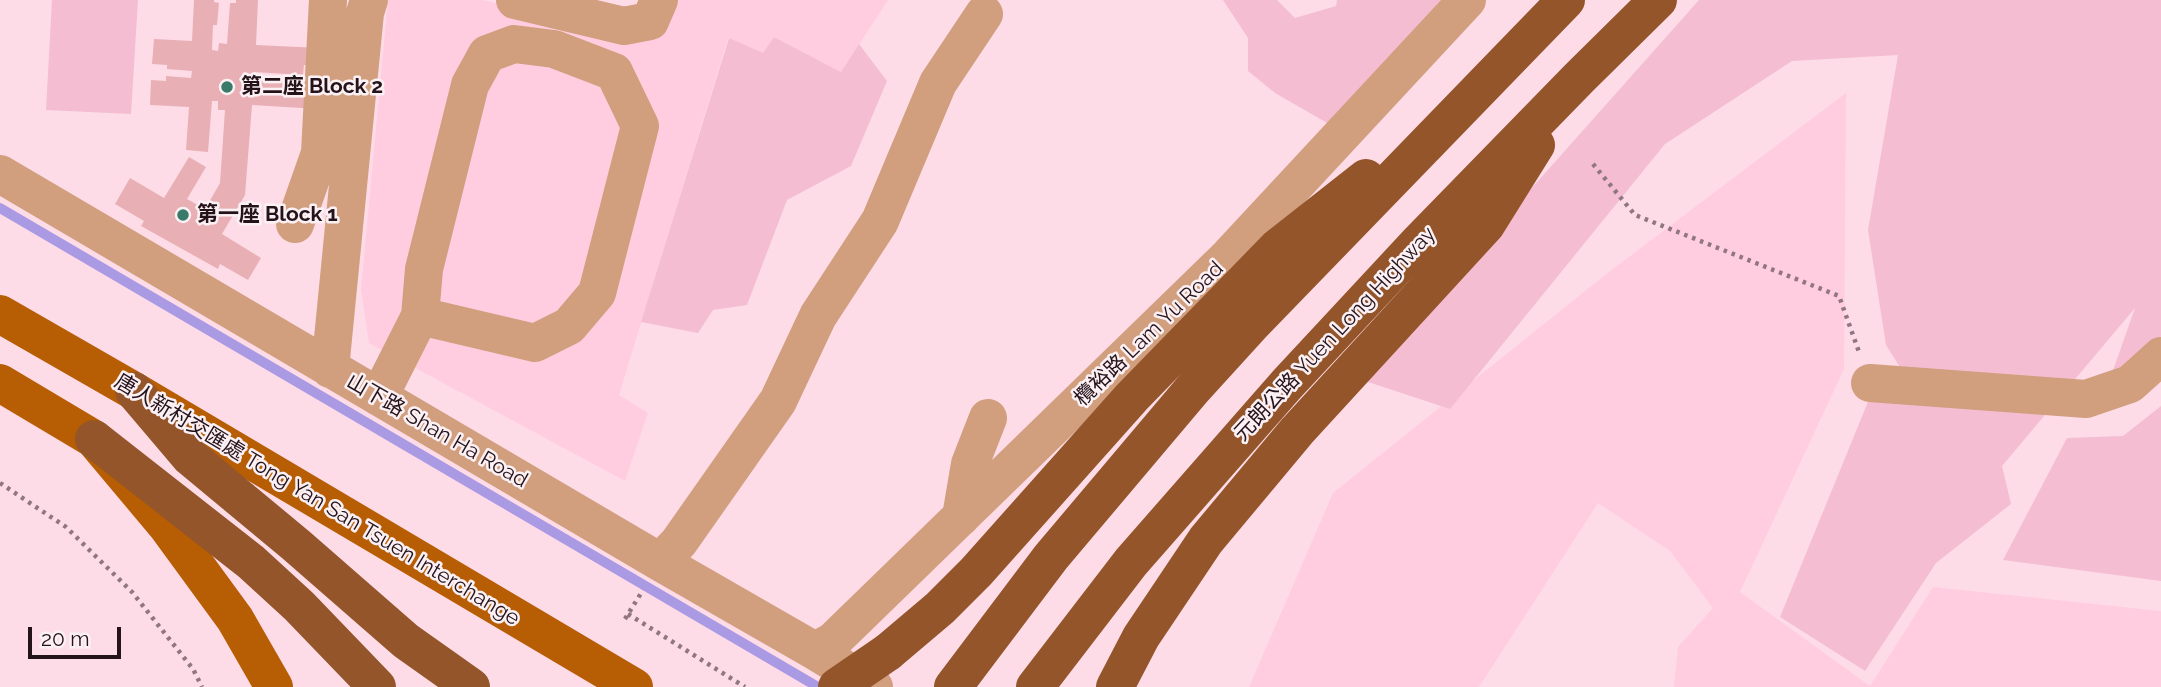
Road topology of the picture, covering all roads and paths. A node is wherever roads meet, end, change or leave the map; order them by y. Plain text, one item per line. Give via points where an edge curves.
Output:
1 (328, 0) edge
2 (369, 0) edge
3 (515, 0) edge
4 (659, 0) edge
5 (1467, 0) edge
6 (1566, 0) edge
7 (1658, 0) edge
8 (984, 14) dead end
9 (1579, 78) junction
10 (1483, 85) junction
11 (1593, 164) dead end
12 (0, 174) edge
13 (295, 224) dead end
14 (0, 314) edge
15 (420, 316) junction
16 (2161, 356) edge
17 (330, 369) junction
18 (0, 383) edge
19 (1870, 383) joint
20 (134, 391) junction
21 (379, 397) junction
22 (988, 418) dead end
23 (94, 439) junction
24 (0, 483) edge
25 (961, 517) junction
26 (660, 562) junction
27 (635, 602) dead end
28 (815, 651) junction
29 (202, 687) edge
30 (274, 687) edge
31 (377, 687) edge
32 (471, 687) edge
33 (634, 687) edge
34 (745, 687) edge
35 (837, 687) edge
36 (874, 687) edge
37 (953, 687) edge
38 (1035, 687) edge
39 (1115, 687) edge

1 - 13 street via 320,153
2 - 17 street
3 - 4 street via 624,26 650,22
5 - 25 street, 欖裕路 Lam Yu Road via 1229,256
6 - 10 highway
7 - 9 highway, 元朗公路 Yuen Long Highway
8 - 26 street via 938,83 880,221 818,316 778,401 679,542
9 - 38 highway, 元朗公路 Yuen Long Highway via 1420,241 1196,485 1130,562
9 - 39 highway via 1486,225 1297,431 1206,540
10 - 35 highway, bridge via 1277,247 1132,397 976,572 888,652
10 - 37 highway via 1192,390 1051,557
11 - 19 path via 1635,215 1839,296
12 - 17 street, 山下路 Shan Ha Road
14 - 20 main road, 唐人新村交匯處 Tong Yan San Tsuen Interchange
15 - 15 street via 535,343 569,326 597,293 640,126 614,72 554,49 514,44 487,54 470,85 424,269
15 - 21 street
16 - 19 street via 2130,384 2086,399
17 - 21 street, 山下路 Shan Ha Road
18 - 23 main road
20 - 32 highway via 190,457 406,641
20 - 33 main road, 唐人新村交匯處 Tong Yan San Tsuen Interchange
21 - 26 street, 山下路 Shan Ha Road
22 - 25 street via 970,464
23 - 30 main road via 167,526 235,619
23 - 31 highway via 251,562
24 - 29 path via 66,527 132,592 194,669
25 - 28 street, 欖裕路 Lam Yu Road via 833,641
26 - 28 street, 山下路 Shan Ha Road
27 - 34 path via 626,617
28 - 36 street, 山下路 Shan Ha Road

